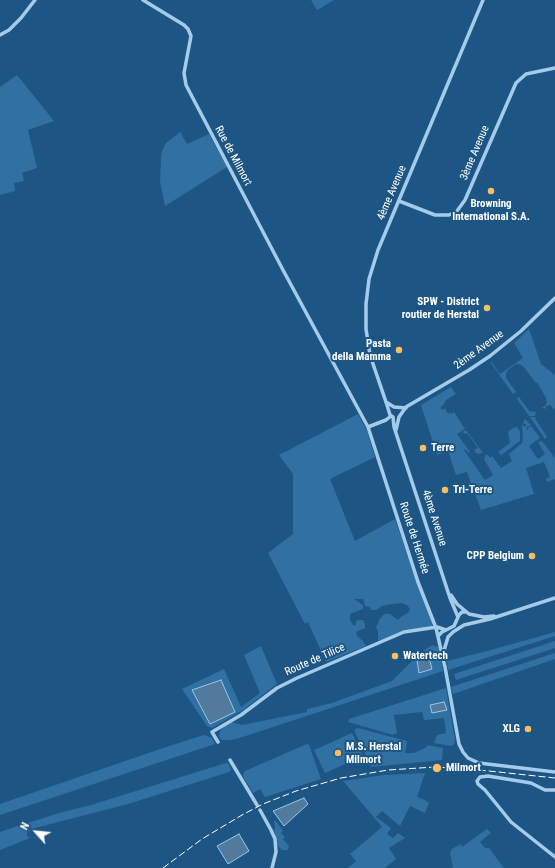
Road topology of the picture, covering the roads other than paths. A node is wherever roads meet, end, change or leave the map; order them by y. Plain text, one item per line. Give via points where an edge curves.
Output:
1 (35, 0) edge
2 (143, 0) edge
3 (483, 0) edge
4 (0, 35) edge
5 (555, 68) edge
6 (399, 200) junction
7 (555, 298) edge
8 (317, 332) joint
9 (386, 401) junction
10 (396, 408) junction
11 (406, 408) junction
12 (391, 415) junction
13 (400, 415) junction
14 (386, 420) junction
15 (393, 424) junction
16 (368, 427) junction
17 (396, 431) junction
18 (448, 588) junction
19 (555, 598) edge
20 (467, 613) junction
21 (500, 615) junction
22 (458, 618) junction
23 (466, 625) junction
24 (436, 628) junction
25 (446, 630) junction
26 (438, 636) junction
27 (439, 641) junction
28 (446, 641) junction
29 (442, 655) junction
30 (218, 742) dead end
31 (230, 760) dead end
32 (555, 772) edge
33 (555, 790) edge
34 (257, 805) dead end
35 (260, 810) dead end
36 (555, 857) edge
37 (272, 868) edge

1 - 4 street via 21,18
2 - 8 street, Rue de Milmort via 188,29 191,36 184,73 186,85
3 - 6 street, 4ème Avenue
5 - 6 street, 3ème Avenue via 526,74 516,83 465,200 457,211 449,215 435,216
6 - 9 street, 4ème Avenue via 374,261 366,297 368,342
7 - 11 street, 2ème Avenue via 521,331 486,359
8 - 16 street, Route de Hermée
9 - 10 street, 4ème Avenue
9 - 12 street, 4ème Avenue
10 - 11 street
10 - 12 street via 391,409
10 - 13 street
11 - 13 street, 2ème Avenue
12 - 13 street
12 - 14 street
12 - 15 street, 4ème Avenue
13 - 17 street
14 - 15 street
14 - 16 street
15 - 17 street, 4ème Avenue
16 - 24 street, Route de Hermée
17 - 18 street, 4ème Avenue
18 - 20 street, 4ème Avenue via 452,597
18 - 22 street, 4ème Avenue
19 - 21 street
20 - 21 street via 484,617
20 - 22 street via 460,614
20 - 23 street via 471,619
21 - 23 street
22 - 23 street via 459,623
22 - 25 street via 454,626
23 - 28 street via 453,632
24 - 25 street, Route de Tilice
24 - 26 street, Route de Hermée
24 - 30 street, Route de Tilice via 404,632 277,688 241,715 212,732
25 - 26 street
26 - 27 street, Route de Hermée
27 - 28 street
27 - 29 street, Route de Hermée
28 - 29 street
29 - 32 street, Route de Hermée via 459,744 468,758 479,763
31 - 34 street
33 - 36 street via 544,790 531,783 488,776 482,776 477,781 511,822
35 - 37 street via 275,840 276,852

